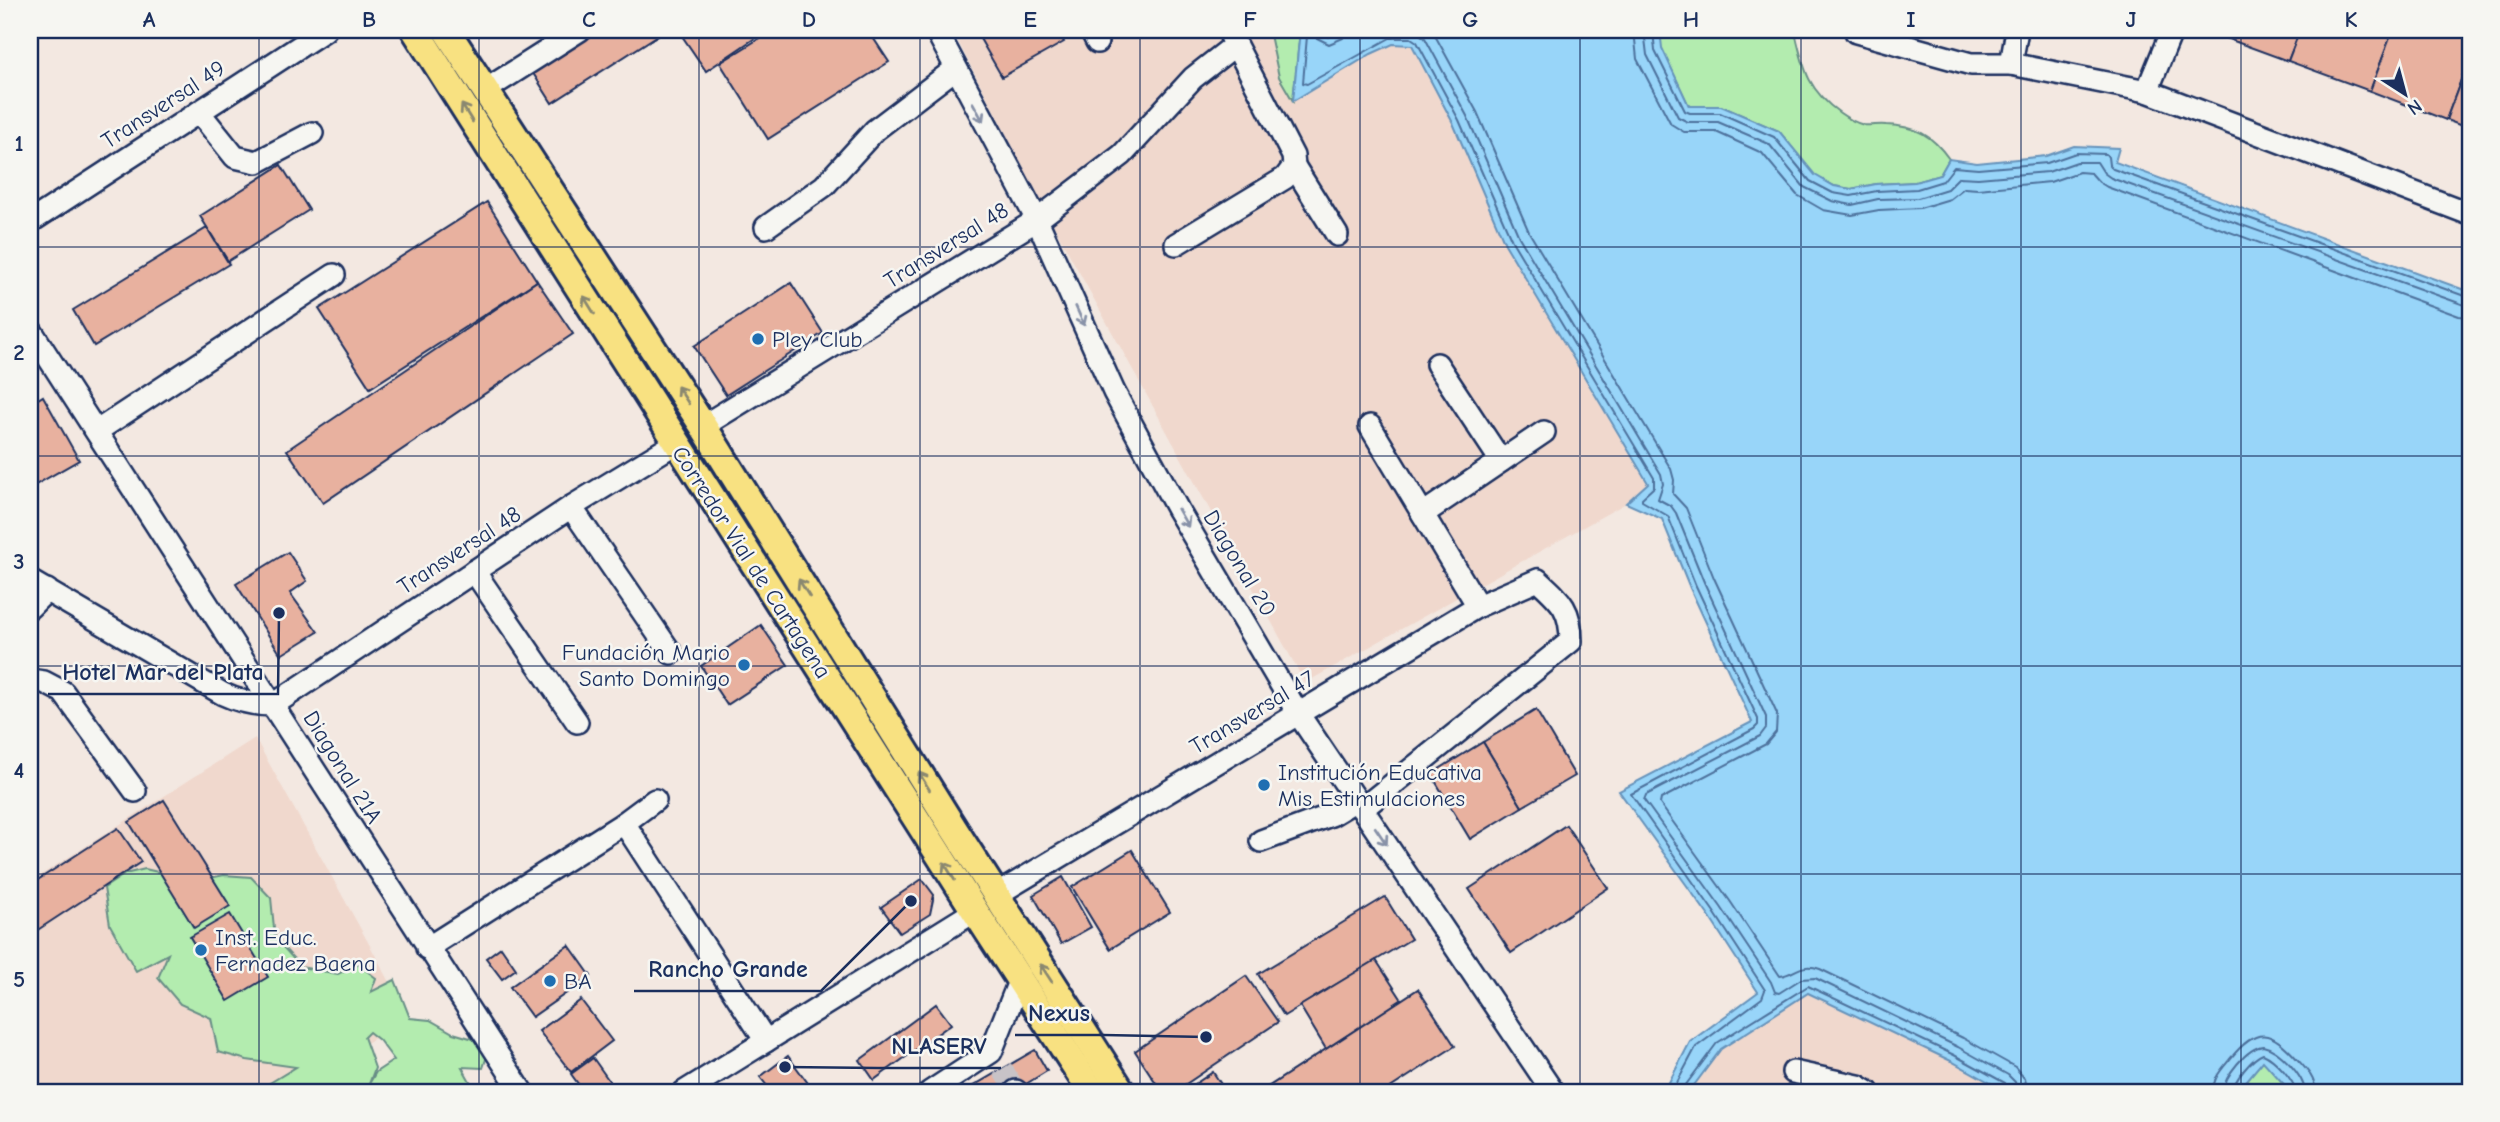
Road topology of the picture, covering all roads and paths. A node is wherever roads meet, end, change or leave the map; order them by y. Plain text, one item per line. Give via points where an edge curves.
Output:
1 (325, 30) edge
2 (415, 30) edge
3 (446, 30) edge
4 (580, 30) edge
5 (2017, 30) edge
6 (2172, 30) edge
7 (939, 31) edge
8 (1856, 32) dead end
9 (1231, 37) edge
10 (2011, 64) junction
11 (955, 68) junction
12 (484, 91) junction
13 (2147, 91) junction
14 (199, 112) junction
15 (312, 133) dead end
16 (1294, 166) junction
17 (2470, 214) edge
18 (1037, 220) junction
19 (30, 222) edge
20 (766, 227) dead end
21 (1337, 235) dead end
22 (1176, 244) dead end
23 (334, 275) dead end
24 (30, 329) edge
25 (1437, 364) dead end
26 (703, 426) junction
27 (1370, 426) dead end
28 (97, 431) junction
29 (1544, 432) dead end
30 (676, 443) junction
31 (1501, 461) junction
32 (571, 507) junction
33 (1423, 514) junction
34 (474, 571) junction
35 (38, 586) edge
36 (1478, 606) junction
37 (30, 607) edge
38 (671, 653) dead end
39 (30, 680) edge
40 (273, 705) junction
41 (1299, 715) junction
42 (577, 722) dead end
43 (135, 791) dead end
44 (655, 800) dead end
45 (1359, 805) junction
46 (624, 824) junction
47 (1261, 841) dead end
48 (996, 895) junction
49 (975, 911) junction
50 (427, 948) junction
51 (1020, 979) junction
52 (766, 1041) junction
53 (1793, 1072) dead end
54 (1114, 1088) edge
55 (934, 1091) edge
56 (522, 1092) edge
57 (684, 1092) edge
58 (1553, 1092) edge
59 (1868, 1092) edge

1 - 14 street, Transversal 49
30 -> 2 main road, Corredor Vial de Cartagena
3 - 12 main road, Corredor Vial de Cartagena
4 - 12 street
5 - 10 street
6 - 13 street
7 - 11 street, Diagonal 20
8 - 10 street via 1971,64
9 - 16 street
9 - 18 street, Transversal 48 via 1122,155
10 - 13 street
11 -> 18 street, Diagonal 20
11 - 20 street via 876,130 824,186
26 -> 12 main road, Corredor Vial de Cartagena
13 - 17 street
14 - 15 street via 235,157 257,162
14 - 19 street, Transversal 49
16 - 21 street
16 - 22 street via 1285,178
18 - 26 street, Transversal 48
18 -> 41 street, Diagonal 20 via 1114,392
23 - 28 street
24 - 28 street, Diagonal 21A
25 - 31 street
48 -> 26 main road, Corredor Vial de Cartagena
27 - 33 street
28 - 40 street, Diagonal 21A
29 - 31 street
30 - 32 street, Transversal 48
49 -> 30 main road, Corredor Vial de Cartagena
31 - 33 street
32 - 34 street, Transversal 48
32 - 38 street
33 - 36 street
34 - 40 street, Transversal 48
34 - 42 street
35 - 37 street
35 - 40 street via 223,694 238,701
36 - 41 street, Transversal 47
36 - 45 street, Transversal 47 via 1538,580 1571,619 1571,641
39 - 43 street via 63,692
40 - 50 street, Diagonal 21A
41 - 45 street, Diagonal 20
41 - 48 street, Transversal 47
44 - 46 street
45 - 47 street
45 -> 58 street, Diagonal 20
46 - 50 street
46 - 52 street
54 -> 48 main road, Corredor Vial de Cartagena
49 - 51 main road, Corredor Vial de Cartagena
49 - 52 street
50 - 56 street, Diagonal 21A
51 - 54 main road, Corredor Vial de Cartagena
51 - 55 street via 996,1061
52 - 57 street
53 - 59 street

